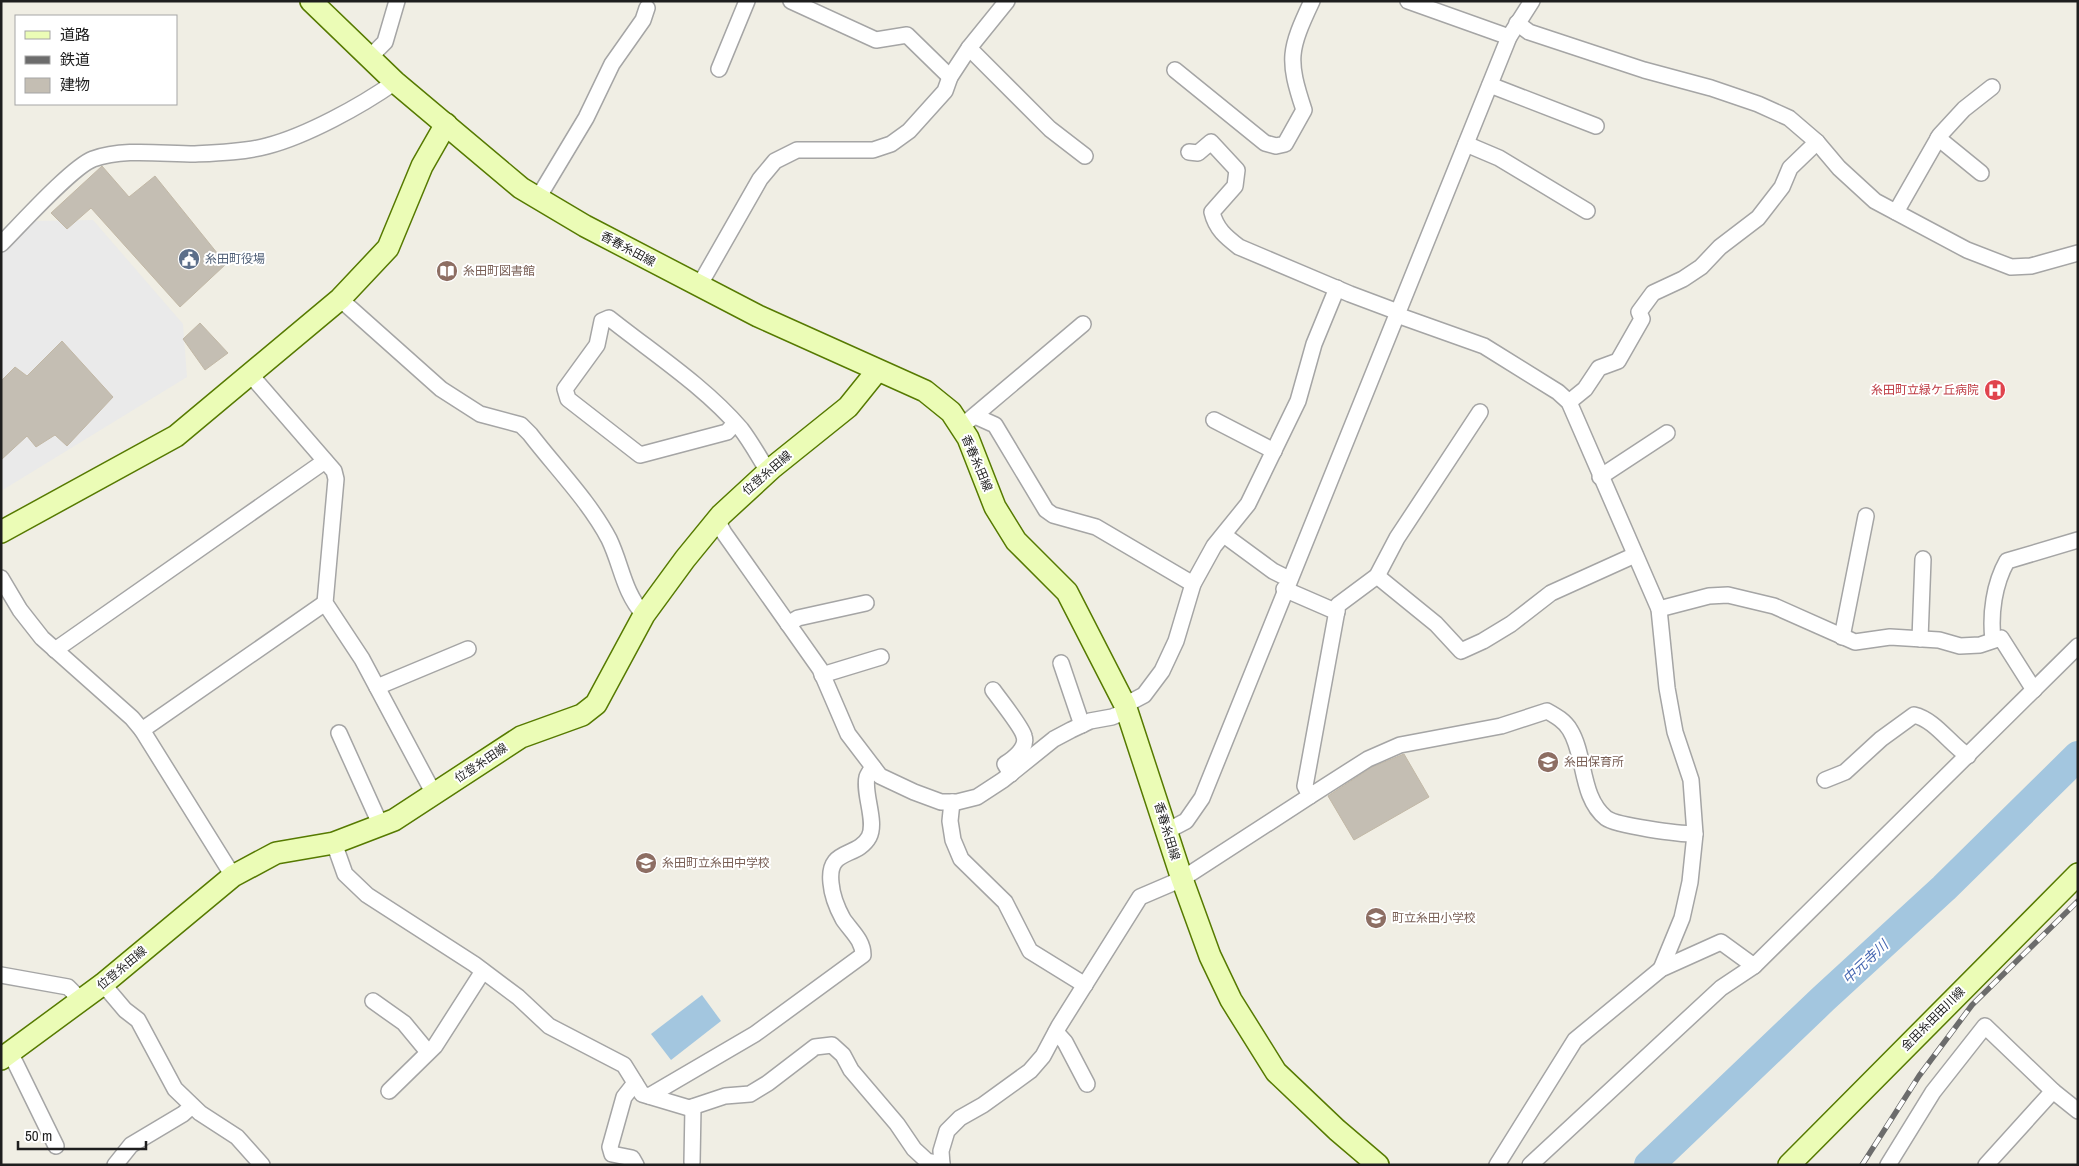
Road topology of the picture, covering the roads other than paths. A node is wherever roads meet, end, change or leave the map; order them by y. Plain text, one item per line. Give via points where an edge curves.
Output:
1 (311, 1) edge
2 (397, 1) edge
3 (747, 1) edge
4 (791, 1) edge
5 (1312, 1) edge
6 (1408, 1) edge
7 (1532, 1) edge
8 (1001, 3) edge
9 (647, 8) dead end
10 (1517, 23) junction
11 (1509, 36) junction
12 (969, 48) junction
13 (370, 58) junction
14 (719, 69) dead end
15 (1176, 70) dead end
16 (950, 77) junction
17 (395, 82) junction
18 (1490, 85) junction
19 (1992, 87) dead end
20 (446, 124) junction
21 (1596, 126) dead end
22 (1938, 138) junction
23 (1817, 142) junction
24 (1466, 144) junction
25 (1189, 152) dead end
26 (1085, 156) dead end
27 (1981, 173) dead end
28 (538, 198) junction
29 (1588, 211) dead end
30 (1896, 212) junction
31 (1, 244) edge
32 (2078, 253) edge
33 (699, 286) junction
34 (1337, 288) junction
35 (340, 299) junction
36 (1397, 314) junction
37 (1083, 324) dead end
38 (877, 371) junction
39 (249, 373) junction
40 (1569, 402) junction
41 (1480, 412) dead end
42 (1214, 420) dead end
43 (968, 421) junction
44 (735, 423) junction
45 (1667, 433) dead end
46 (1274, 451) junction
47 (325, 461) junction
48 (768, 471) junction
49 (1600, 477) junction
50 (1866, 516) dead end
51 (717, 520) junction
52 (1, 532) edge
53 (1224, 535) junction
54 (2078, 540) edge
55 (1636, 555) junction
56 (1923, 559) dead end
57 (1376, 576) junction
58 (1, 578) edge
59 (1193, 584) junction
60 (1287, 584) junction
61 (325, 603) junction
62 (866, 603) dead end
63 (1659, 609) junction
64 (1338, 612) junction
65 (644, 615) junction
66 (788, 624) junction
67 (1842, 637) junction
68 (1920, 639) junction
69 (1993, 640) junction
70 (2078, 646) edge
71 (468, 649) dead end
72 (55, 650) junction
73 (881, 657) dead end
74 (1061, 663) dead end
75 (822, 675) junction
76 (377, 687) junction
77 (993, 690) dead end
78 (2034, 690) junction
79 (1126, 708) junction
80 (1082, 725) junction
81 (142, 730) junction
82 (340, 733) dead end
83 (1968, 756) junction
84 (873, 767) junction
85 (1011, 774) junction
86 (1825, 780) dead end
87 (434, 794) junction
88 (1310, 796) junction
89 (952, 802) junction
90 (381, 826) junction
91 (1168, 830) junction
92 (1695, 834) junction
93 (334, 843) junction
94 (2078, 874) edge
95 (233, 876) junction
96 (1182, 880) junction
97 (1754, 966) junction
98 (1662, 969) junction
99 (483, 971) junction
100 (1, 975) edge
101 (103, 984) junction
102 (1085, 985) junction
103 (81, 1000) junction
104 (373, 1001) dead end
105 (1056, 1032) junction
106 (428, 1052) junction
107 (6, 1056) edge
108 (635, 1083) junction
109 (1087, 1084) dead end
110 (389, 1091) dead end
111 (2053, 1091) junction
112 (649, 1096) junction
113 (2075, 1103) edge
114 (192, 1106) junction
115 (693, 1107) junction
116 (56, 1146) dead end
117 (1367, 1161) edge
118 (692, 1162) dead end
119 (258, 1164) edge
120 (942, 1164) edge
121 (115, 1165) edge
122 (636, 1165) edge
123 (1497, 1165) edge
124 (1530, 1165) edge
125 (1789, 1165) edge
126 (1888, 1165) edge
127 (1986, 1165) edge

1 - 13 main road, 香春糸田線
2 - 13 street via 385,42
3 - 14 street
4 - 16 street via 876,40 907,35
5 - 15 street via 1295,37 1292,59 1294,80 1304,110 1285,144 1276,146 1265,142
6 - 11 street
7 - 10 street
8 - 12 street
9 - 28 street via 644,20 612,64 586,118
10 - 11 street
10 - 23 street via 1529,32 1758,104 1789,118
11 - 18 street
12 - 16 street
12 - 26 street via 1050,129
13 - 17 main road, 香春糸田線
16 - 33 street via 945,91 908,131 891,144 873,150 797,150 775,161 760,179
17 - 20 main road, 香春糸田線
17 - 31 street via 291,139 264,147 197,154 111,154 91,160
18 - 21 street
18 - 24 street
19 - 22 street via 1964,109
20 - 28 main road, 香春糸田線 via 521,188
20 - 35 main road via 422,166 388,248
22 - 27 street
22 - 30 street
23 - 30 street via 1839,168 1875,201
23 - 40 street via 1790,168 1782,187 1758,218 1700,267 1653,293 1638,312 1642,319 1618,361 1599,368 1585,388
24 - 29 street via 1499,158
24 - 36 street
25 - 34 street via 1198,153 1211,142 1237,170 1235,186 1212,212 1215,224 1226,237 1239,247
28 - 33 main road, 香春糸田線
30 - 32 street via 1967,250 2012,267 2031,266
33 - 38 main road, 香春糸田線
34 - 36 street
34 - 46 street via 1314,344 1298,401
35 - 39 main road
35 - 65 street via 441,389 480,414 516,423 530,434 596,518 609,540 632,601
36 - 40 street via 1484,346
36 - 60 street
37 - 43 street
38 - 43 main road, 香春糸田線 via 925,391
38 - 48 main road, 位登糸田線 via 848,407
39 - 47 street
39 - 52 main road via 176,436
40 - 49 street
41 - 57 street via 1397,538
42 - 46 street
43 - 59 street via 995,425 1046,510 1096,527
43 - 79 main road, 香春糸田線 via 968,438 995,507 1016,540 1067,592
44 - 44 street via 609,318 602,321 597,345 565,389 568,399 640,455 727,432
44 - 48 street
45 - 49 street
46 - 53 street via 1248,504
47 - 61 street via 336,479
47 - 72 street
48 - 51 main road, 位登糸田線
49 - 55 street
50 - 67 street
51 - 65 main road, 位登糸田線
51 - 66 street
53 - 59 street via 1214,546
53 - 60 street
54 - 69 street via 2007,561 1997,582
55 - 57 street via 1552,593 1511,624 1461,650 1436,624
55 - 63 street
56 - 68 street
57 - 64 street via 1338,604
58 - 72 street via 20,610
59 - 79 street via 1176,640 1162,671 1144,695
60 - 64 street
60 - 91 street via 1202,798 1186,821
61 - 76 street
61 - 81 street
62 - 66 street via 798,618
63 - 67 street via 1709,596 1728,595 1774,606
63 - 92 street via 1667,688 1675,732 1690,780
64 - 88 street via 1305,786
65 - 87 main road, 位登糸田線 via 596,704 582,715 521,737
66 - 75 street
67 - 68 street via 1855,642 1890,637
68 - 69 street via 1960,646 1980,645
69 - 78 street via 2001,638
70 - 78 street
71 - 76 street
72 - 81 street
73 - 75 street
74 - 80 street
75 - 84 street via 848,734
76 - 87 street
77 - 85 street via 1024,737 1024,746 1005,764
78 - 83 street
79 - 80 street via 1112,717
79 - 91 main road, 香春糸田線
80 - 85 street via 1054,739
81 - 95 street
82 - 90 street
83 - 86 street via 1943,736 1928,718 1914,715 1881,738 1844,772
83 - 97 street
84 - 89 street via 880,776 914,792 941,802
84 - 112 street via 867,776 869,837 860,847 839,856 832,865 831,874 834,897 843,918 863,946 863,955 755,1034
85 - 89 street via 977,797
87 - 90 main road, 位登糸田線
88 - 92 street via 1368,759 1400,745 1501,726 1546,711 1562,720 1571,731 1591,796 1607,819 1621,824
88 - 96 street
89 - 102 street via 950,821 961,859 1005,902 1030,951
90 - 93 main road, 位登糸田線
91 - 96 main road, 香春糸田線
92 - 98 street via 1682,918
93 - 95 main road, 位登糸田線 via 276,853
93 - 99 street via 345,874 367,895
94 - 125 main road, 金田糸田田川線
95 - 101 main road, 位登糸田線
96 - 102 street via 1140,898
96 - 117 main road, 香春糸田線 via 1210,956 1231,1000 1276,1072
97 - 98 street via 1721,942
97 - 124 street via 1721,988
98 - 123 street via 1574,1040
99 - 106 street
99 - 108 street via 518,997 548,1026 624,1066
100 - 103 street via 68,987
101 - 103 main road, 位登糸田線
101 - 114 street via 138,1020 175,1089
102 - 105 street
103 - 107 main road, 位登糸田線
104 - 106 street via 404,1023
105 - 109 street via 1065,1042
105 - 120 street via 1030,1071 983,1106 960,1118 947,1131
106 - 110 street
107 - 116 street
108 - 112 street via 642,1094
108 - 122 street via 624,1097 610,1147 612,1154 632,1158
111 - 113 street
111 - 126 street via 1985,1026 1932,1092
111 - 127 street
112 - 115 street
114 - 119 street via 237,1137
114 - 121 street via 131,1145
115 - 118 street
115 - 120 street via 725,1096 750,1094 815,1047 832,1045 914,1149 927,1161

